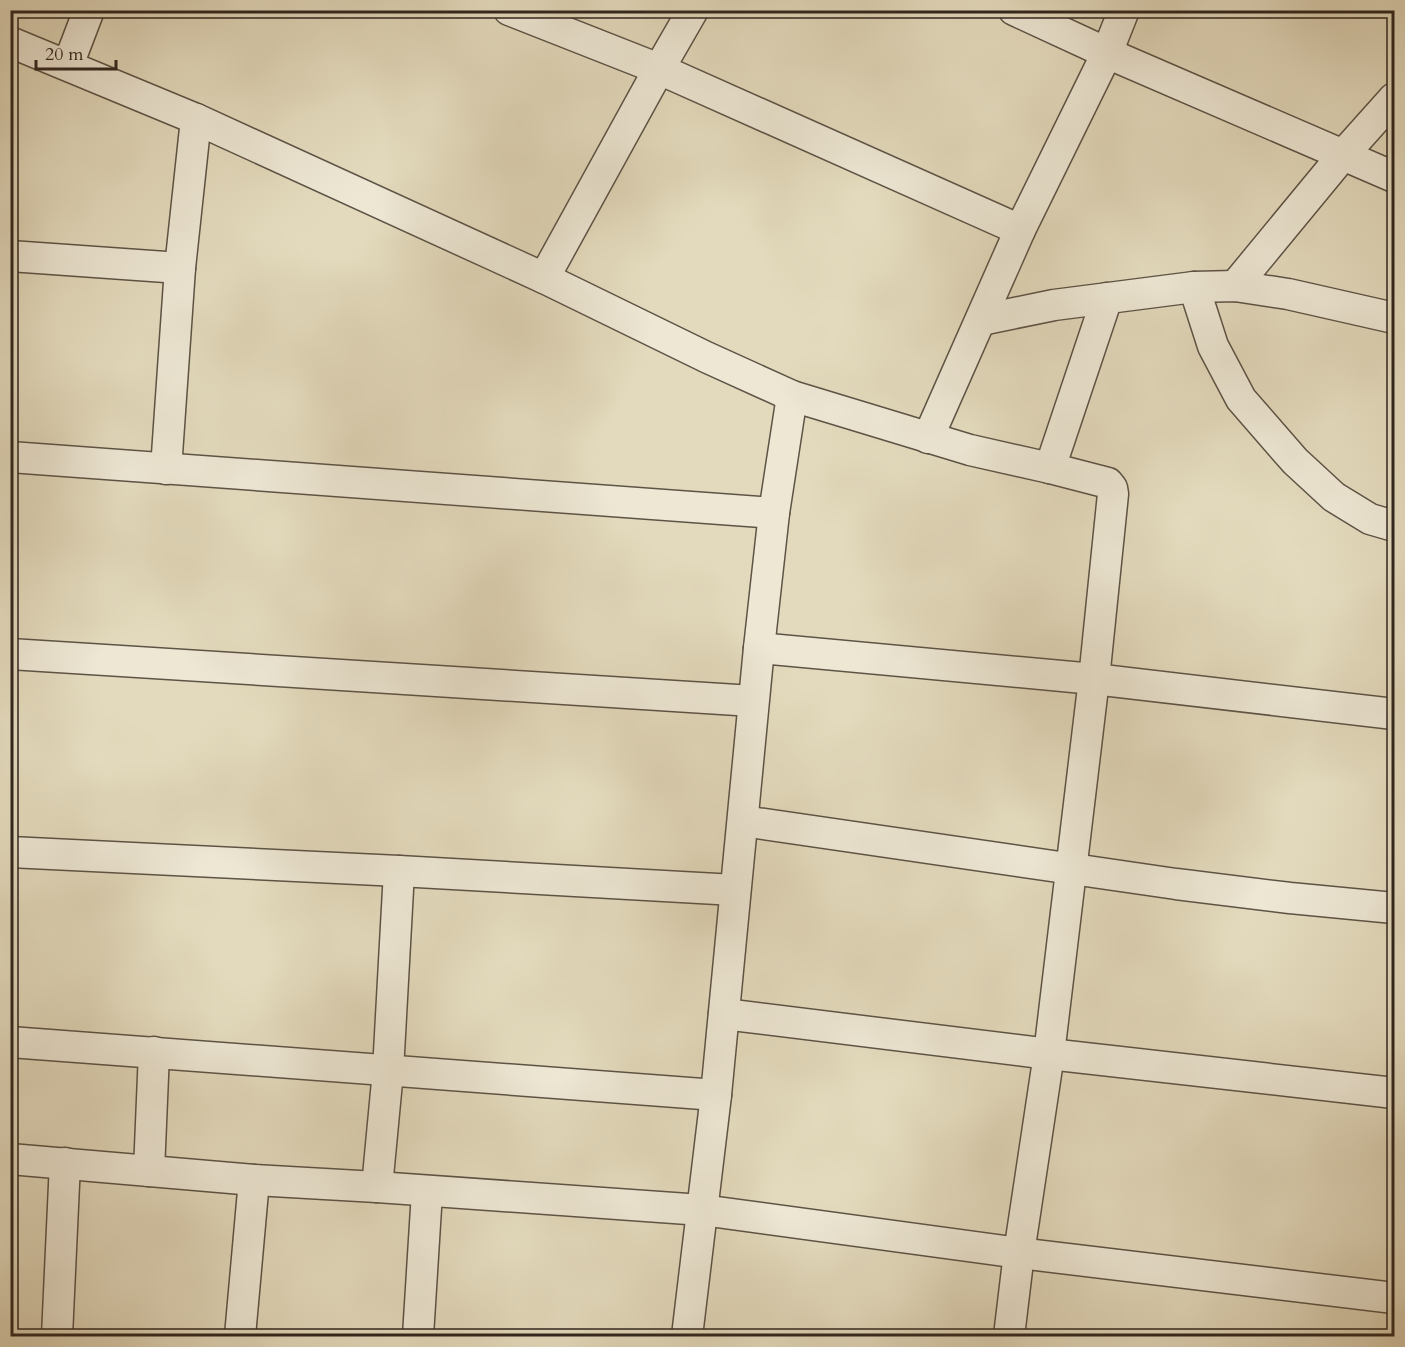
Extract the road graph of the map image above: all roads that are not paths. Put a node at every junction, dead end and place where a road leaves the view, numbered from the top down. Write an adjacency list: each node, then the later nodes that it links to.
1 (89, 10): 8 (street)
2 (509, 10): 9 (street)
3 (693, 10): 9 (street)
4 (1014, 10): 7 (street)
5 (1124, 10): 7 (street)
6 (10, 42): 8 (street)
7 (1107, 53): 12 (street); 14 (street)
8 (68, 65): 11 (street)
9 (659, 69): 14 (street); 17 (street)
10 (1395, 98): 12 (street)
11 (196, 119): 16 (street); 17 (street)
12 (1343, 155): 13 (street); 18 (street)
13 (1395, 177)
14 (1020, 230): 22 (street)
15 (10, 256): 16 (street)
16 (180, 268): 27 (street)
17 (544, 278): 23 (street)
18 (1235, 286): 19 (street); 21 (street)
19 (1194, 287): 20 (street); 29 (street)
20 (1107, 298): 22 (street); 26 (street)
21 (1395, 318)
22 (981, 320): 24 (street)
23 (792, 396): 24 (street); 28 (street)
24 (928, 438): 26 (street)
25 (10, 457): 27 (street)
26 (1050, 468): 32 (street)
27 (166, 469): 28 (street)
28 (774, 513): 30 (street)
29 (1395, 526)
30 (759, 648): 32 (street); 33 (street)
31 (10, 654): 33 (street)
32 (1094, 679): 34 (street); 37 (street)
33 (753, 701): 35 (street)
34 (1395, 714)
35 (743, 821): 37 (street); 39 (street)
36 (10, 852): 38 (street)
37 (1071, 869): 40 (street); 44 (street)
38 (399, 871): 39 (street); 45 (street)
39 (735, 890): 41 (street)
40 (1395, 908)
41 (724, 1014): 44 (street); 47 (street)
42 (10, 1042): 43 (street)
43 (154, 1052): 45 (street); 50 (street)
44 (1049, 1054): 46 (street); 55 (street)
45 (388, 1071): 47 (street); 52 (street)
46 (1395, 1093)
47 (716, 1095): 54 (street)
48 (10, 1159): 49 (street)
49 (65, 1163): 50 (street); 57 (street)
50 (149, 1171): 51 (street)
51 (254, 1180): 52 (street); 58 (street)
52 (377, 1187): 53 (street)
53 (427, 1192): 54 (street); 59 (street)
54 (702, 1210): 55 (street); 60 (street)
55 (1019, 1253): 56 (street); 61 (street)
56 (1395, 1298)
57 (57, 1336)
58 (240, 1336)
59 (418, 1336)
60 (687, 1336)
61 (1009, 1336)

